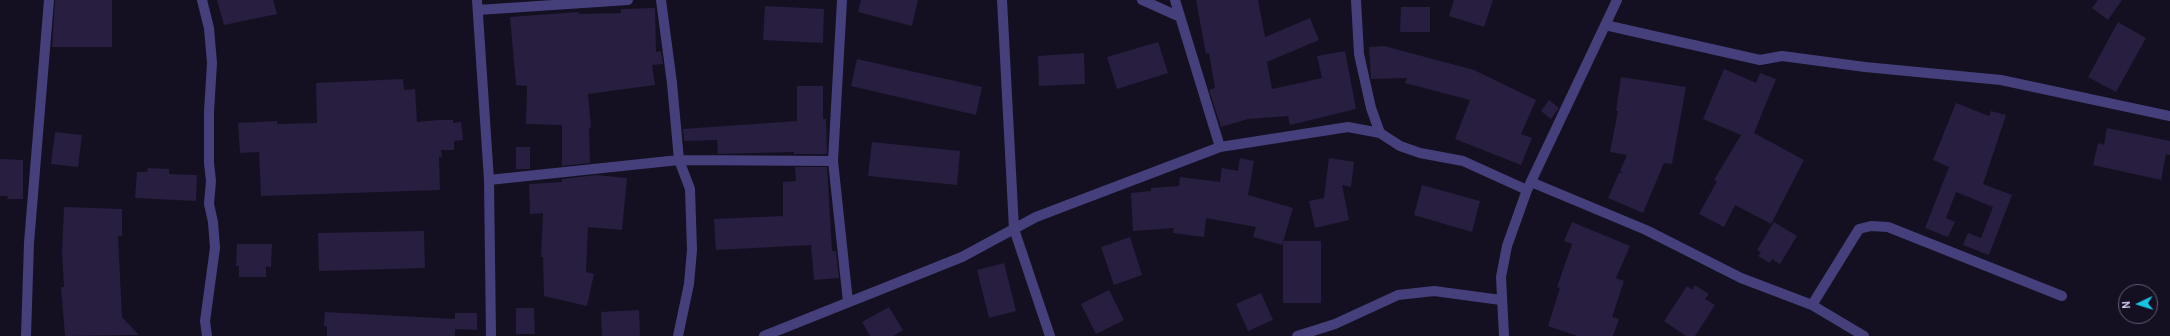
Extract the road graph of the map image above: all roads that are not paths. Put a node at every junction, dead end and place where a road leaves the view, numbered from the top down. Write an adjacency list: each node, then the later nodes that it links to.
1 (49, 0): 26 (street)
2 (202, 0): 27 (street)
3 (628, 0): 11 (street)
4 (661, 0): 17 (street)
5 (842, 0): 18 (street)
6 (1002, 0): 21 (street)
7 (1142, 0): 12 (street)
8 (1175, 0): 12 (street)
9 (1356, 0): 15 (street)
10 (1617, 0): 13 (street)
11 (477, 5): 19 (street)
12 (1180, 18): 16 (street)
13 (1605, 25): 14 (street); 20 (street)
14 (2170, 116)
15 (1380, 133): 16 (street); 20 (street)
16 (1220, 147): 21 (street)
17 (678, 160): 18 (street); 19 (street); 29 (street)
18 (833, 161): 24 (street)
19 (489, 180): 28 (street)
20 (1529, 186): 23 (street); 25 (street)
21 (1014, 229): 24 (street); 31 (street)
22 (2062, 296): 25 (street)
23 (1501, 300): 32 (street); 33 (street)
24 (848, 302): 30 (street)
25 (1812, 305): 34 (street)
26 (26, 336)
27 (207, 336)
28 (491, 336)
29 (678, 336)
30 (764, 336)
31 (1050, 336)
32 (1297, 336)
33 (1504, 336)
34 (1864, 336)

